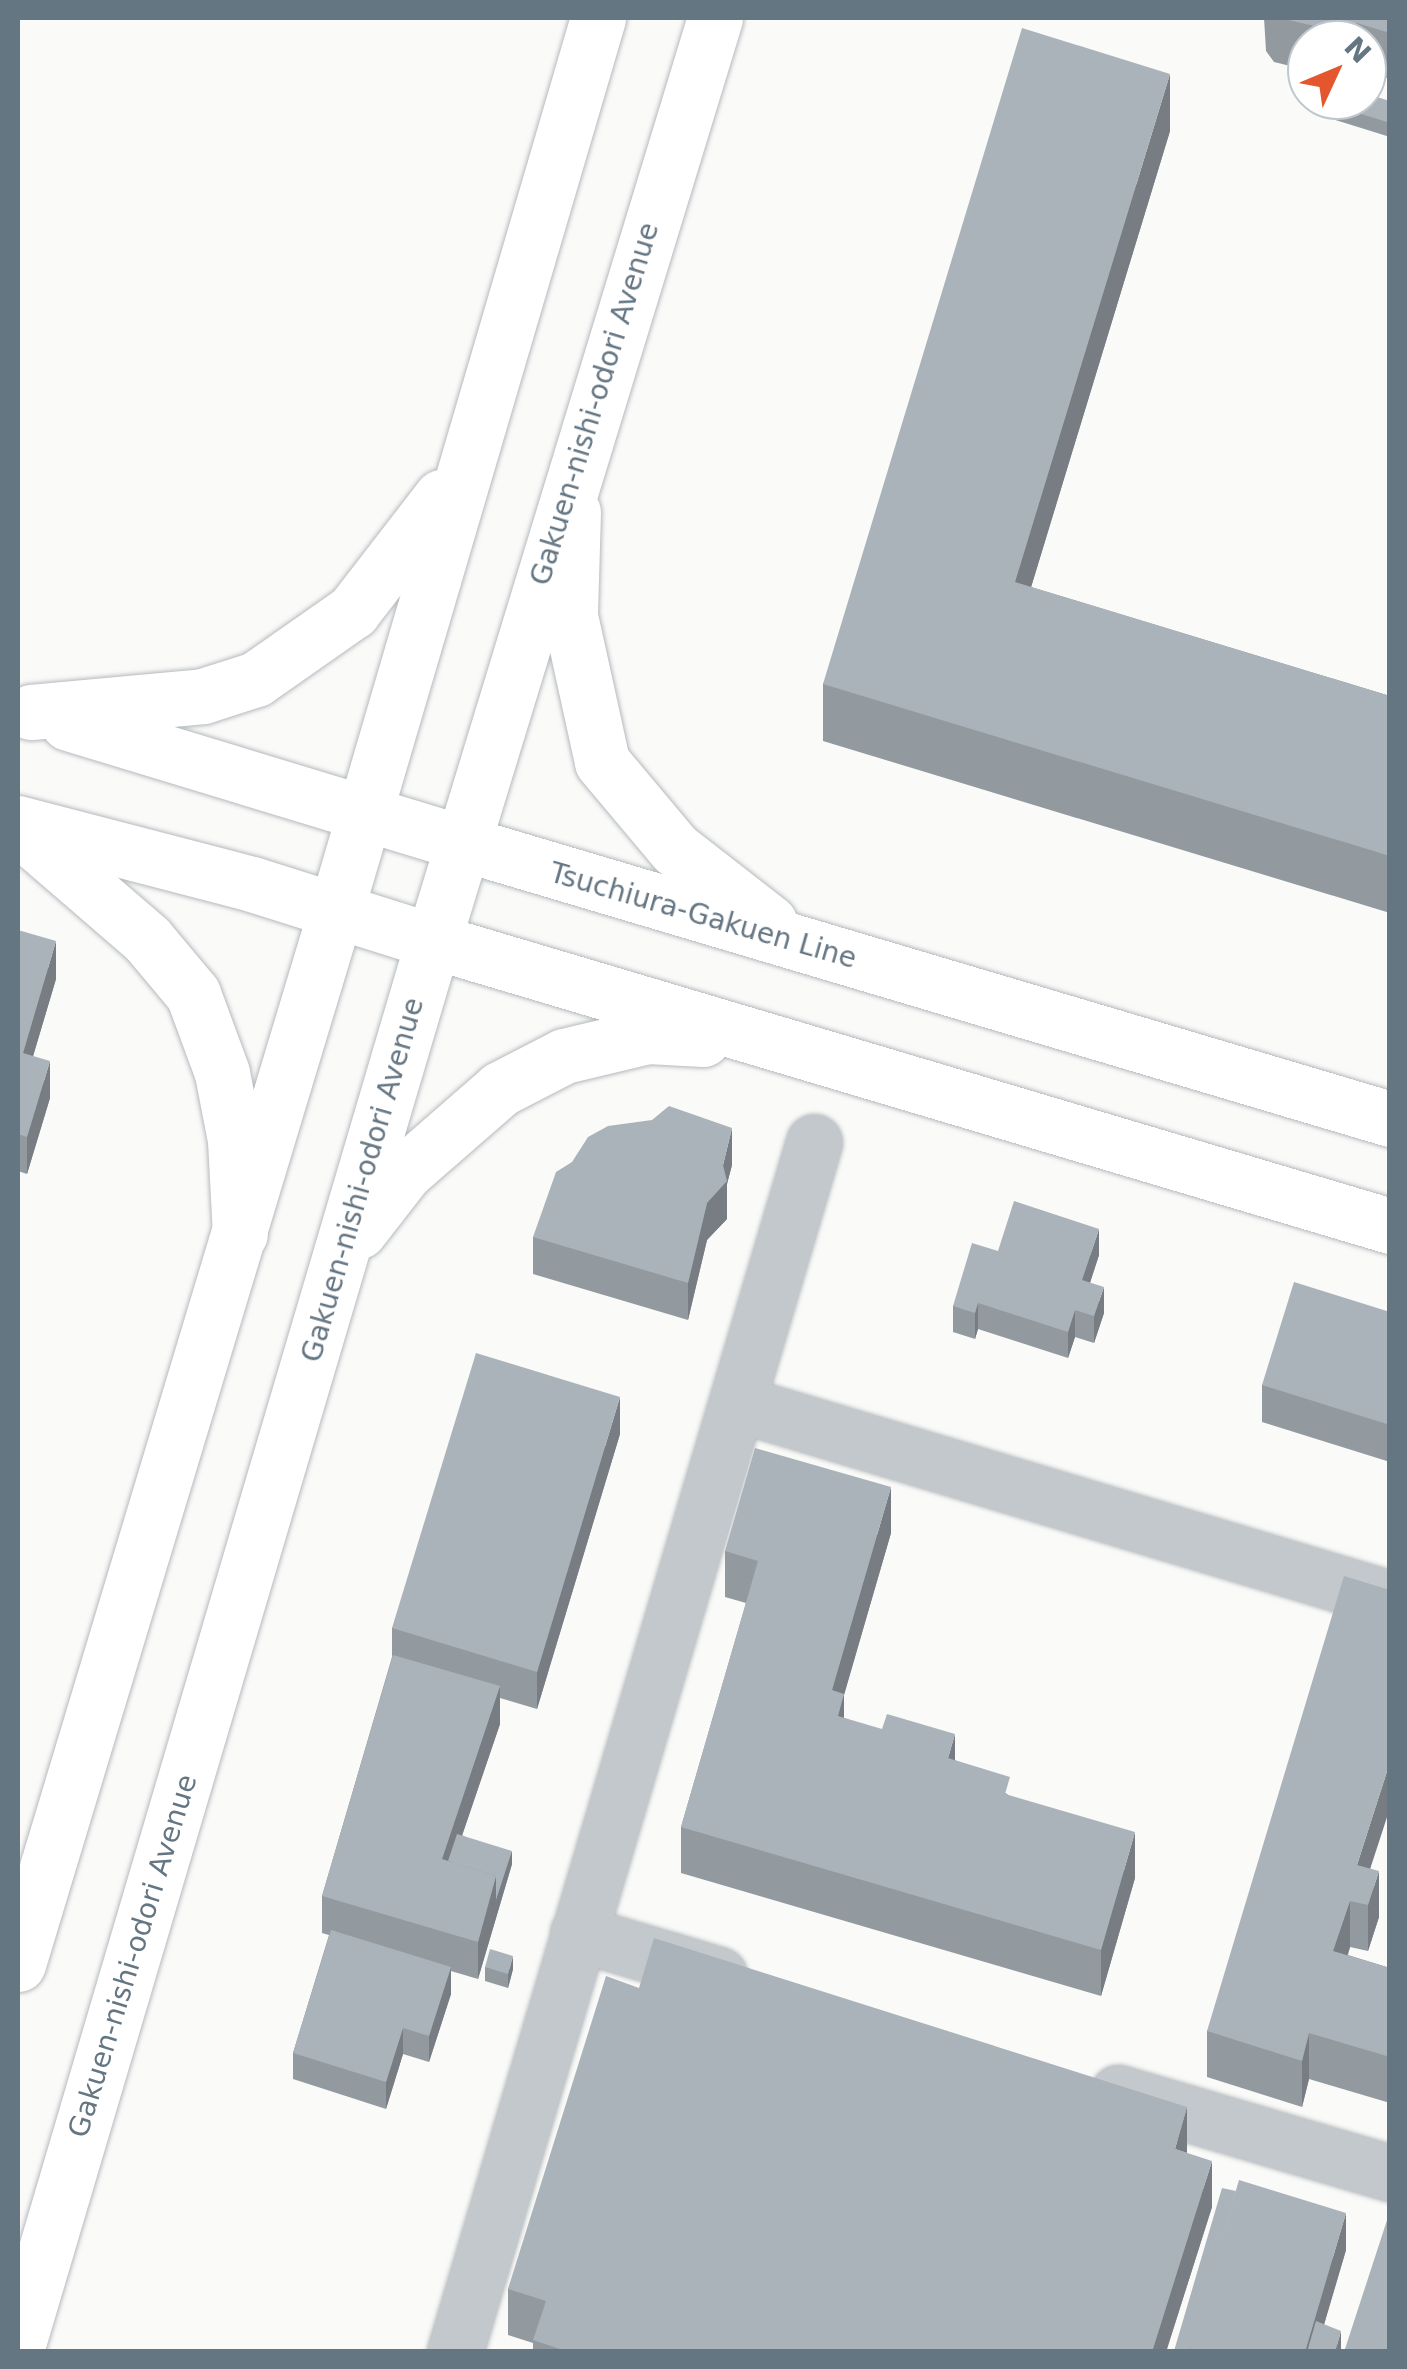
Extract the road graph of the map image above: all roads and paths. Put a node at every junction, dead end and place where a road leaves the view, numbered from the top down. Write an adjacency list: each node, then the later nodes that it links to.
1 (598, 18): 3 (main road)
2 (715, 18): 4 (main road, Gakuen-nishi-odori Avenue)
3 (477, 433): 5 (main road); 6 (main road)
4 (576, 464): 8 (main road, Gakuen-nishi-odori Avenue); 11 (main road)
5 (24, 710): 6 (main road, Tsuchiura-Gakuen Line)
6 (365, 812): 8 (main road, Tsuchiura-Gakuen Line); 9 (main road)
7 (18, 825): 9 (main road); 16 (main road)
8 (462, 843): 10 (main road, Gakuen-nishi-odori Avenue); 11 (main road, Tsuchiura-Gakuen Line)
9 (336, 910): 10 (main road); 16 (main road)
10 (432, 941): 12 (main road); 17 (main road, Gakuen-nishi-odori Avenue)
11 (802, 944): 13 (main road, Tsuchiura-Gakuen Line)
12 (772, 1042): 15 (main road); 17 (main road)
13 (1390, 1119)
14 (814, 1142): 18 (street)
15 (1390, 1226)
16 (240, 1234): 21 (main road)
17 (339, 1257): 25 (main road, Gakuen-nishi-odori Avenue)
18 (740, 1404): 19 (street); 20 (street)
19 (1390, 1598)
20 (578, 1933): 22 (street); 26 (street)
21 (18, 1964)
22 (769, 1990)
23 (1070, 2079): 24 (street)
24 (1390, 2173)
25 (18, 2344)
26 (456, 2352)

